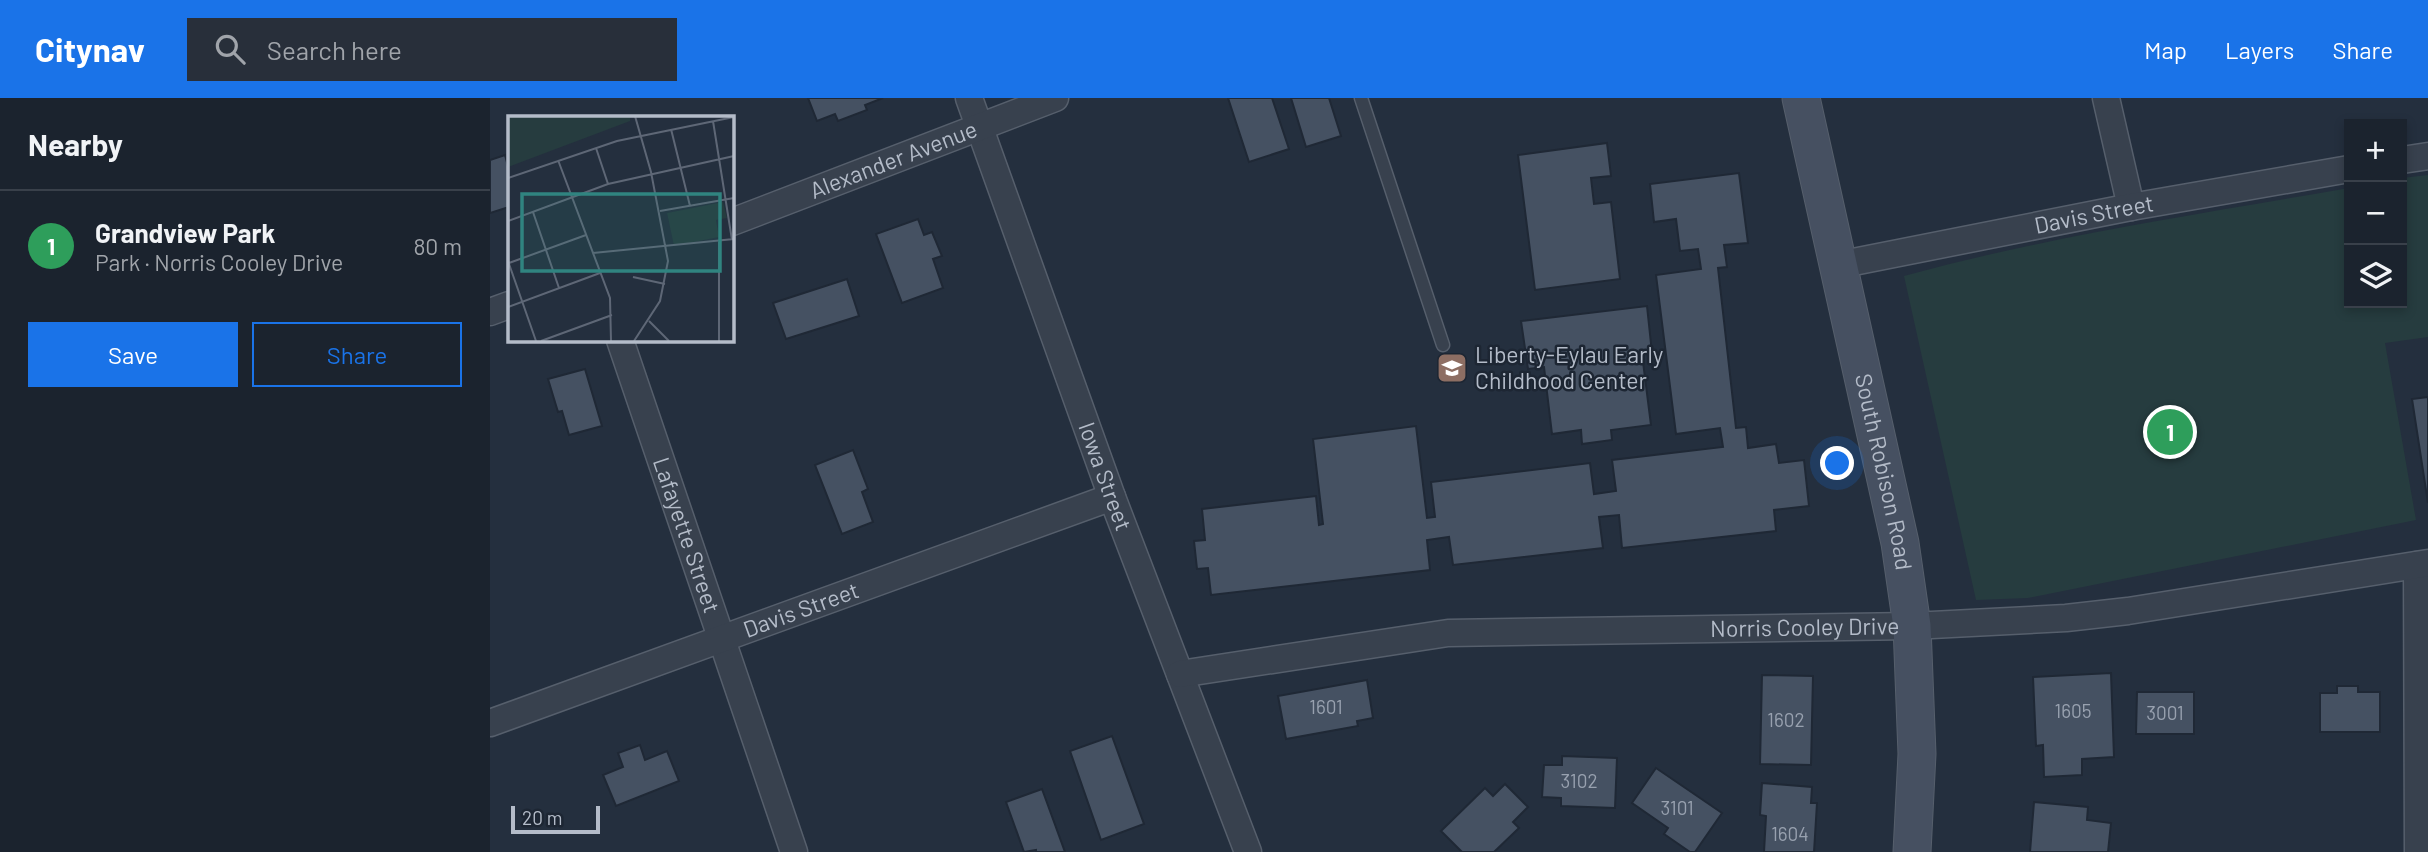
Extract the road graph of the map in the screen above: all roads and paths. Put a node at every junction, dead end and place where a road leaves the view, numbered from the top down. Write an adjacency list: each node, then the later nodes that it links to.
1 (969, 98): 6 (street, Iowa Street)
2 (1055, 98): 6 (street, Alexander Avenue)
3 (1361, 98): 16 (lane)
4 (1801, 98): 12 (main road, South Robison Road)
5 (2106, 98): 10 (street)
6 (979, 127): 11 (street, Alexander Avenue); 17 (street, Iowa Street)
7 (2428, 156): 8 (street)
8 (2407, 159)
9 (2344, 170): 10 (street, Davis Street)
10 (2131, 207): 12 (street, Davis Street)
11 (733, 222)
12 (1838, 265): 19 (main road, South Robison Road)
13 (508, 305): 14 (street)
14 (490, 312)
15 (620, 341): 20 (street, Lafayette Street)
16 (1443, 345)
17 (1112, 497): 20 (street, Davis Street); 21 (street, Iowa Street)
18 (2422, 564): 19 (street, Norris Cooley Drive); 26 (street)
19 (1912, 626): 21 (street, Norris Cooley Drive); 25 (main road, South Robison Road)
20 (722, 639): 22 (street, Davis Street); 23 (street, Lafayette Street)
21 (1180, 674): 24 (street, Iowa Street)
22 (490, 723)
23 (794, 852)
24 (1248, 852)
25 (1912, 852)
26 (2418, 852)

